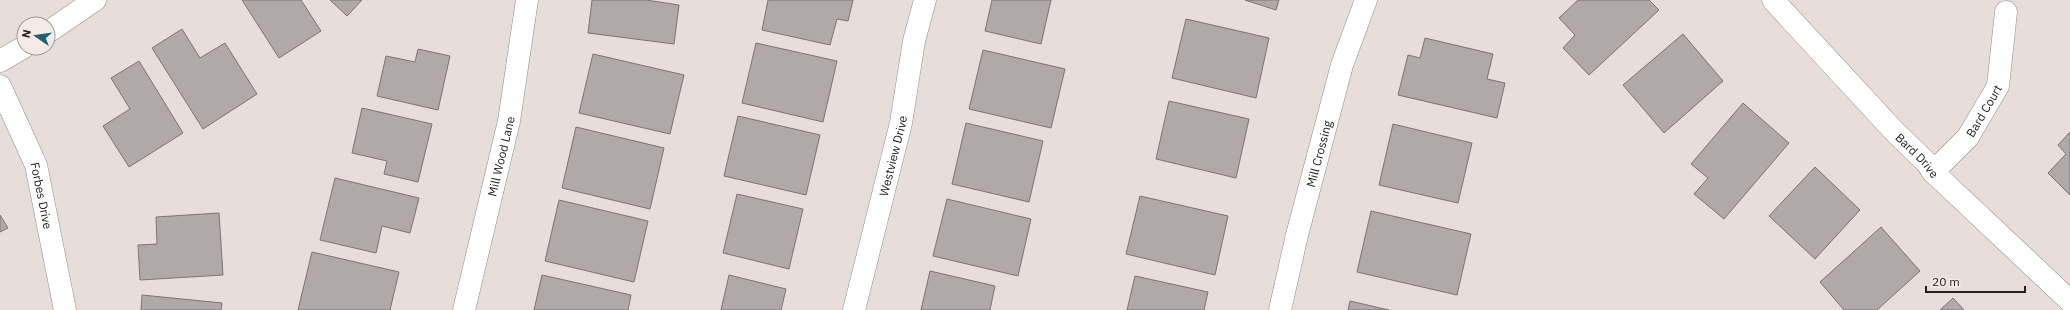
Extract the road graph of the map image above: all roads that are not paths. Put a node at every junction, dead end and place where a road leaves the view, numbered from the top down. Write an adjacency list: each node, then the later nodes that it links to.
1 (95, 0): 7 (street)
2 (528, 0): 14 (street, Mill Wood Lane)
3 (925, 0): 15 (street, Westview Drive)
4 (1366, 0): 16 (street, Mill Crossing)
5 (1773, 0): 11 (street, Bard Drive)
6 (2006, 12): 11 (street, Bard Court)
7 (56, 27)
8 (16, 52): 9 (street)
9 (0, 61)
10 (0, 86): 13 (street, Forbes Drive)
11 (1933, 172): 12 (street, Bard Drive)
12 (2070, 301)
13 (65, 310)
14 (464, 310)
15 (854, 310)
16 (1280, 310)

